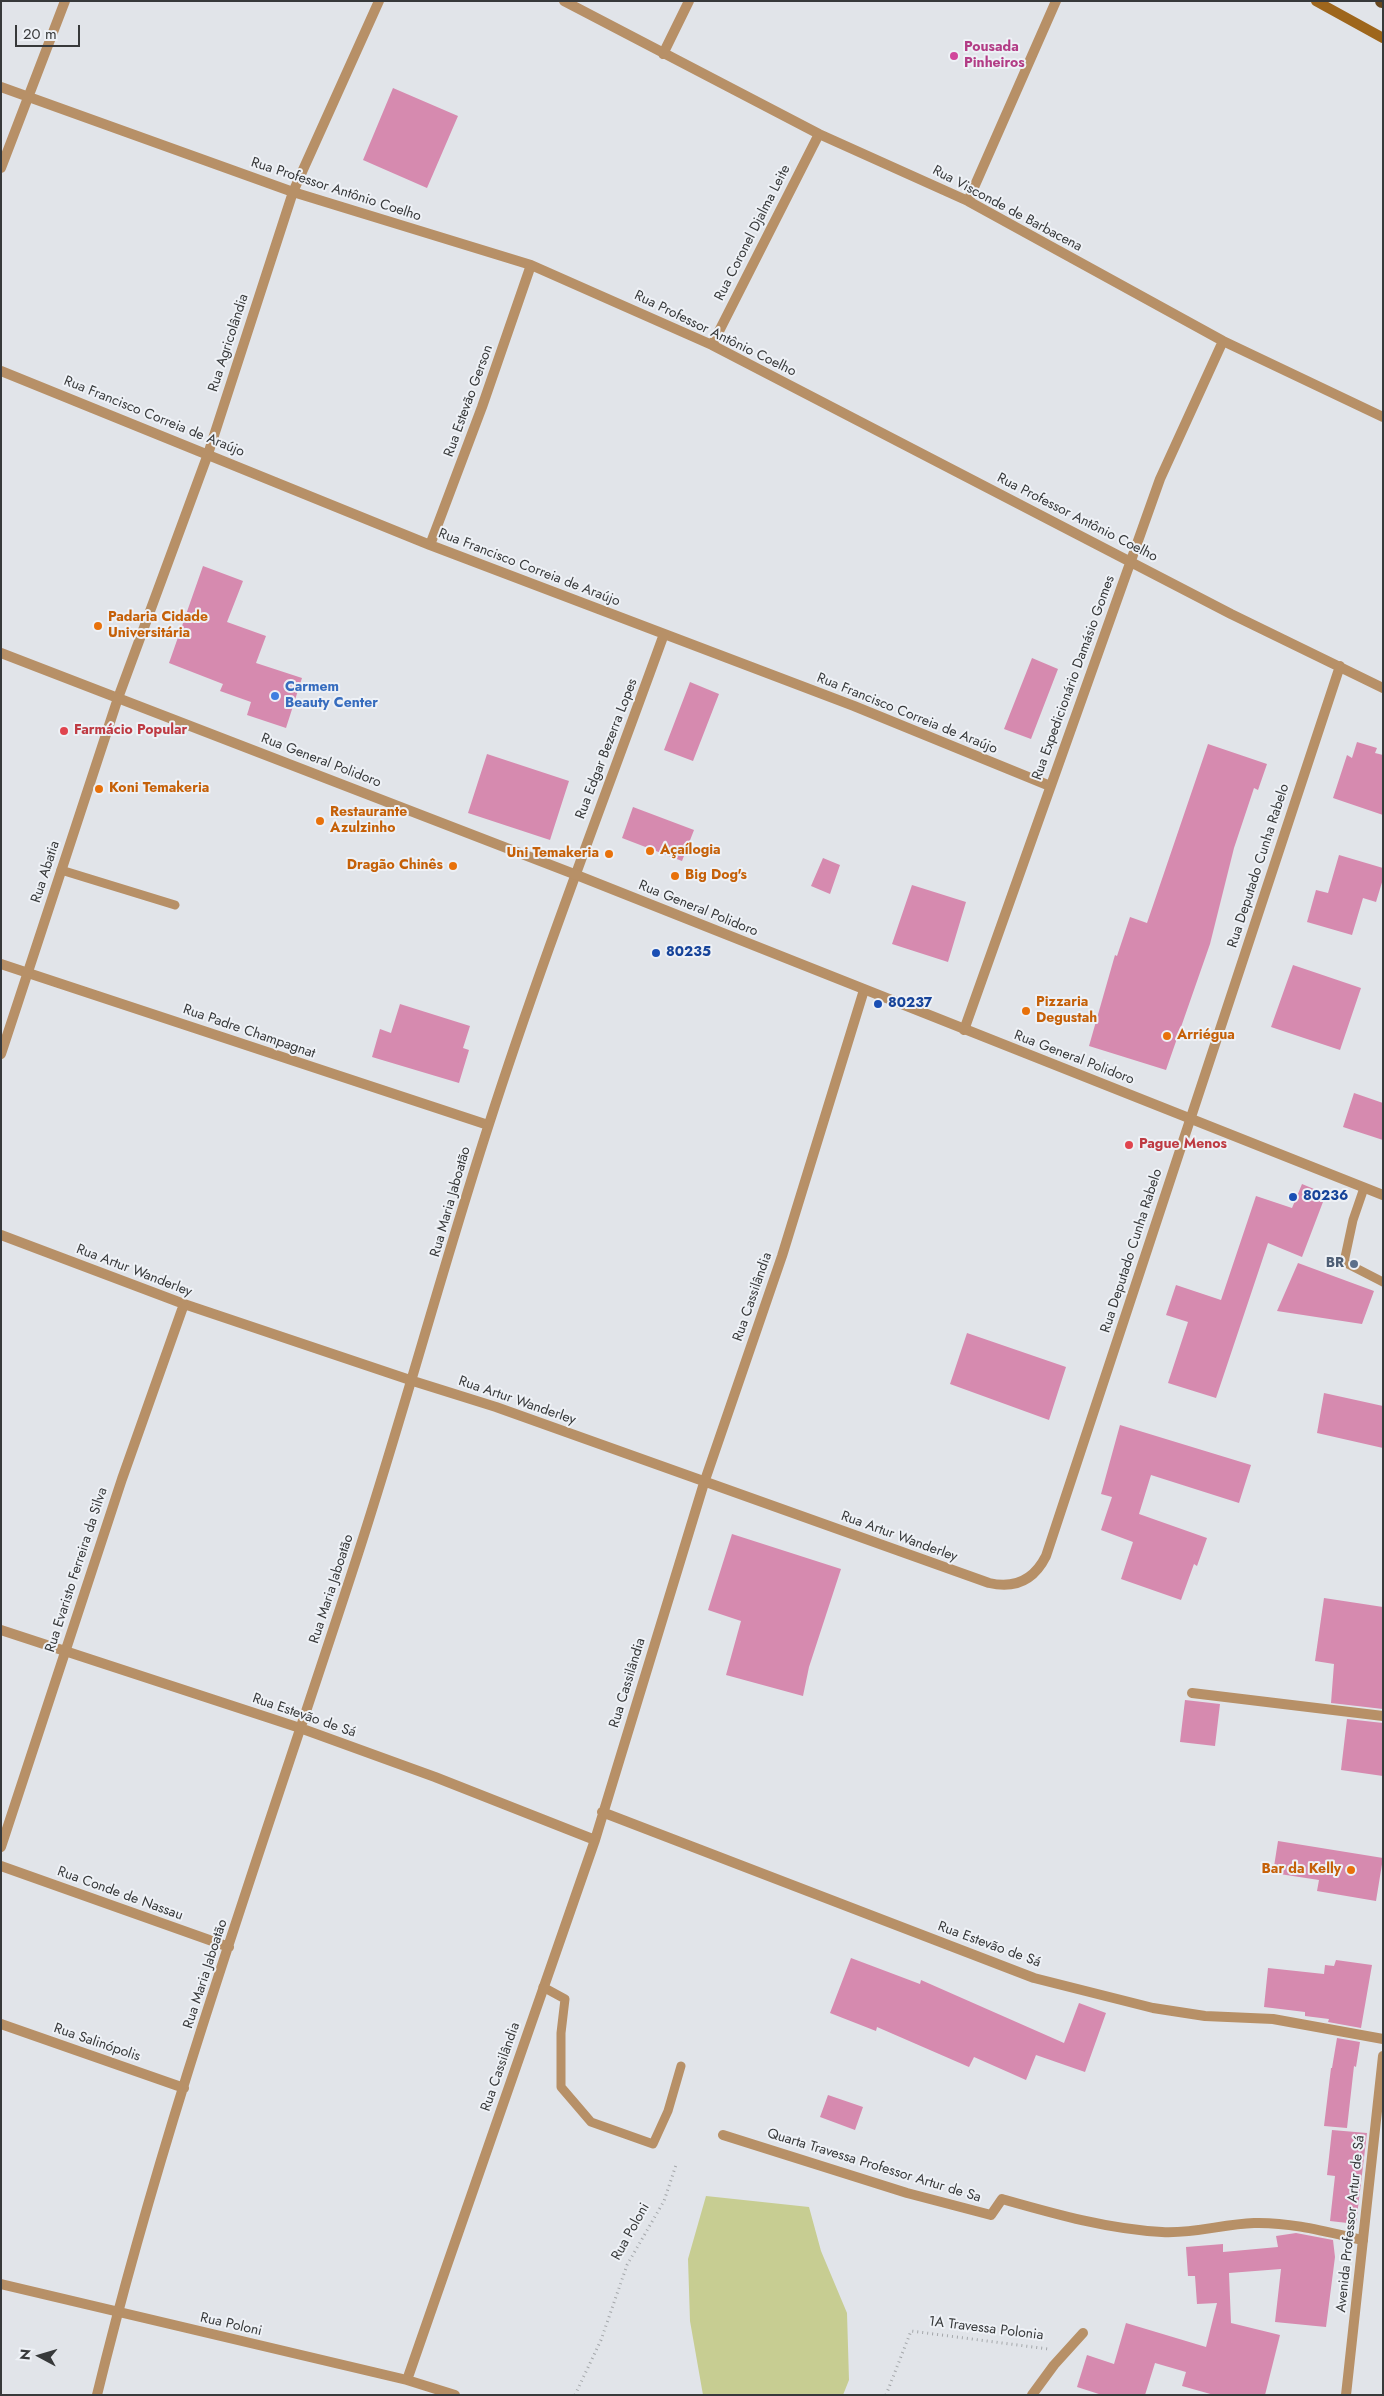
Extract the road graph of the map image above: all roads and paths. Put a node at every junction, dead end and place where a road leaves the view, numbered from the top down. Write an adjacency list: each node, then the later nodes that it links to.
1 (65, 1): 10 (street)
2 (379, 1): 13 (street, Rua Agricolândia)
3 (564, 1): 8 (street, Rua Visconde de Barbacena)
4 (689, 1): 8 (street)
5 (1056, 1): 14 (street)
6 (1316, 1): 7 (main road)
7 (1383, 38)
8 (663, 54): 11 (street, Rua Visconde de Barbacena)
9 (1, 87): 10 (street, Rua Professor Antônio Coelho)
10 (28, 96): 12 (street); 13 (street, Rua Professor Antônio Coelho)
11 (820, 134): 14 (street, Rua Visconde de Barbacena); 17 (street, Rua Coronel Djalma Leite)
12 (1, 168)
13 (293, 192): 15 (street, Rua Professor Antônio Coelho); 20 (street, Rua Agricolândia)
14 (968, 201): 16 (street, Rua Visconde de Barbacena)
15 (532, 265): 17 (street, Rua Professor Antônio Coelho); 21 (street, Rua Estevão Gerson)
16 (1223, 341): 19 (street, Rua Visconde de Barbacena); 22 (street, Rua Expedicionário Damásio Gomes)
17 (712, 345): 22 (street, Rua Professor Antônio Coelho)
18 (1, 371): 20 (street, Rua Francisco Correia de Araújo)
19 (1383, 418)
20 (208, 454): 21 (street, Rua Francisco Correia de Araújo); 27 (street, Rua Agricolândia)
21 (430, 545): 23 (street, Rua Francisco Correia de Araújo)
22 (1131, 562): 25 (street, Rua Professor Antônio Coelho); 28 (street, Rua Expedicionário Damásio Gomes)
23 (664, 634): 28 (street, Rua Francisco Correia de Araújo); 30 (street, Rua Edgar Bezerra Lopes)
24 (1, 653): 27 (street, Rua General Polidoro)
25 (1340, 666): 26 (street, Rua Professor Antônio Coelho); 37 (street, Rua Deputado Cunha Rabelo)
26 (1383, 688)
27 (118, 698): 29 (street, Rua Abatia); 30 (street, Rua General Polidoro)
28 (1050, 786): 35 (street, Rua Expedicionário Damásio Gomes)
29 (61, 870): 31 (lane); 33 (street, Rua Abatia)
30 (574, 874): 34 (street, Rua General Polidoro); 38 (street, Rua Maria Jaboatão)
31 (174, 906)
32 (1, 964): 33 (street, Rua Padre Champagnat)
33 (28, 973): 36 (street, Rua Abatia); 38 (street, Rua Padre Champagnat)
34 (864, 990): 35 (street, Rua General Polidoro); 45 (street, Rua Cassilândia)
35 (964, 1030): 37 (street, Rua General Polidoro)
36 (1, 1054)
37 (1190, 1118): 39 (street, Rua General Polidoro); 46 (street, Rua Deputado Cunha Rabelo)
38 (488, 1125): 44 (street, Rua Maria Jaboatão)
39 (1364, 1188): 40 (street, Rua General Polidoro); 42 (lane)
40 (1383, 1196)
41 (1, 1235): 43 (street, Rua Artur Wanderley)
42 (1383, 1282)
43 (184, 1304): 44 (street, Rua Artur Wanderley); 48 (street, Rua Evaristo Ferreira da Silva)
44 (413, 1381): 45 (street, Rua Artur Wanderley); 51 (street, Rua Maria Jaboatão)
45 (704, 1483): 46 (street, Rua Artur Wanderley); 52 (street, Rua Cassilândia)
46 (1024, 1581)
47 (1, 1630): 48 (street, Rua Estevão de Sá)
48 (64, 1651): 51 (street, Rua Estevão de Sá); 54 (street, Rua Evaristo Ferreira da Silva)
49 (1192, 1693): 50 (street)
50 (1383, 1716)
51 (300, 1728): 53 (street, Rua Estevão de Sá); 56 (street, Rua Maria Jaboatão)
52 (602, 1812): 53 (street, Rua Cassilândia); 59 (street, Rua Estevão de Sá)
53 (595, 1840): 57 (street, Rua Cassilândia)
54 (1, 1847)
55 (1, 1866): 56 (street, Rua Conde de Nassau)
56 (229, 1947): 62 (street, Rua Maria Jaboatão)
57 (543, 1987): 61 (lane); 71 (street, Rua Cassilândia)
58 (1, 2024): 62 (street, Rua Salinópolis)
59 (1383, 2040)
60 (1383, 2056): 63 (street, Avenida Professor Artur de Sá)
61 (681, 2066)
62 (184, 2088): 68 (street, Rua Maria Jaboatão)
63 (1380, 2106): 66 (street, Avenida Professor Artur de Sá)
64 (723, 2135): 66 (street, Quarta Travessa Professor Artur de Sa)
65 (676, 2165): 74 (path, Rua Poloni)
66 (1363, 2240): 77 (street, Avenida Professor Artur de Sá)
67 (1, 2284): 68 (street, Rua Poloni)
68 (117, 2312): 71 (street, Rua Poloni); 72 (street, Rua Maria Jaboatão)
69 (1083, 2333): 70 (street)
70 (1066, 2351): 75 (path, 1A Travessa Polonia); 76 (street)
71 (407, 2380): 73 (street, Rua Poloni)
72 (97, 2395)
73 (455, 2395)
74 (575, 2395)
75 (886, 2395)
76 (1032, 2395)
77 (1346, 2395)

